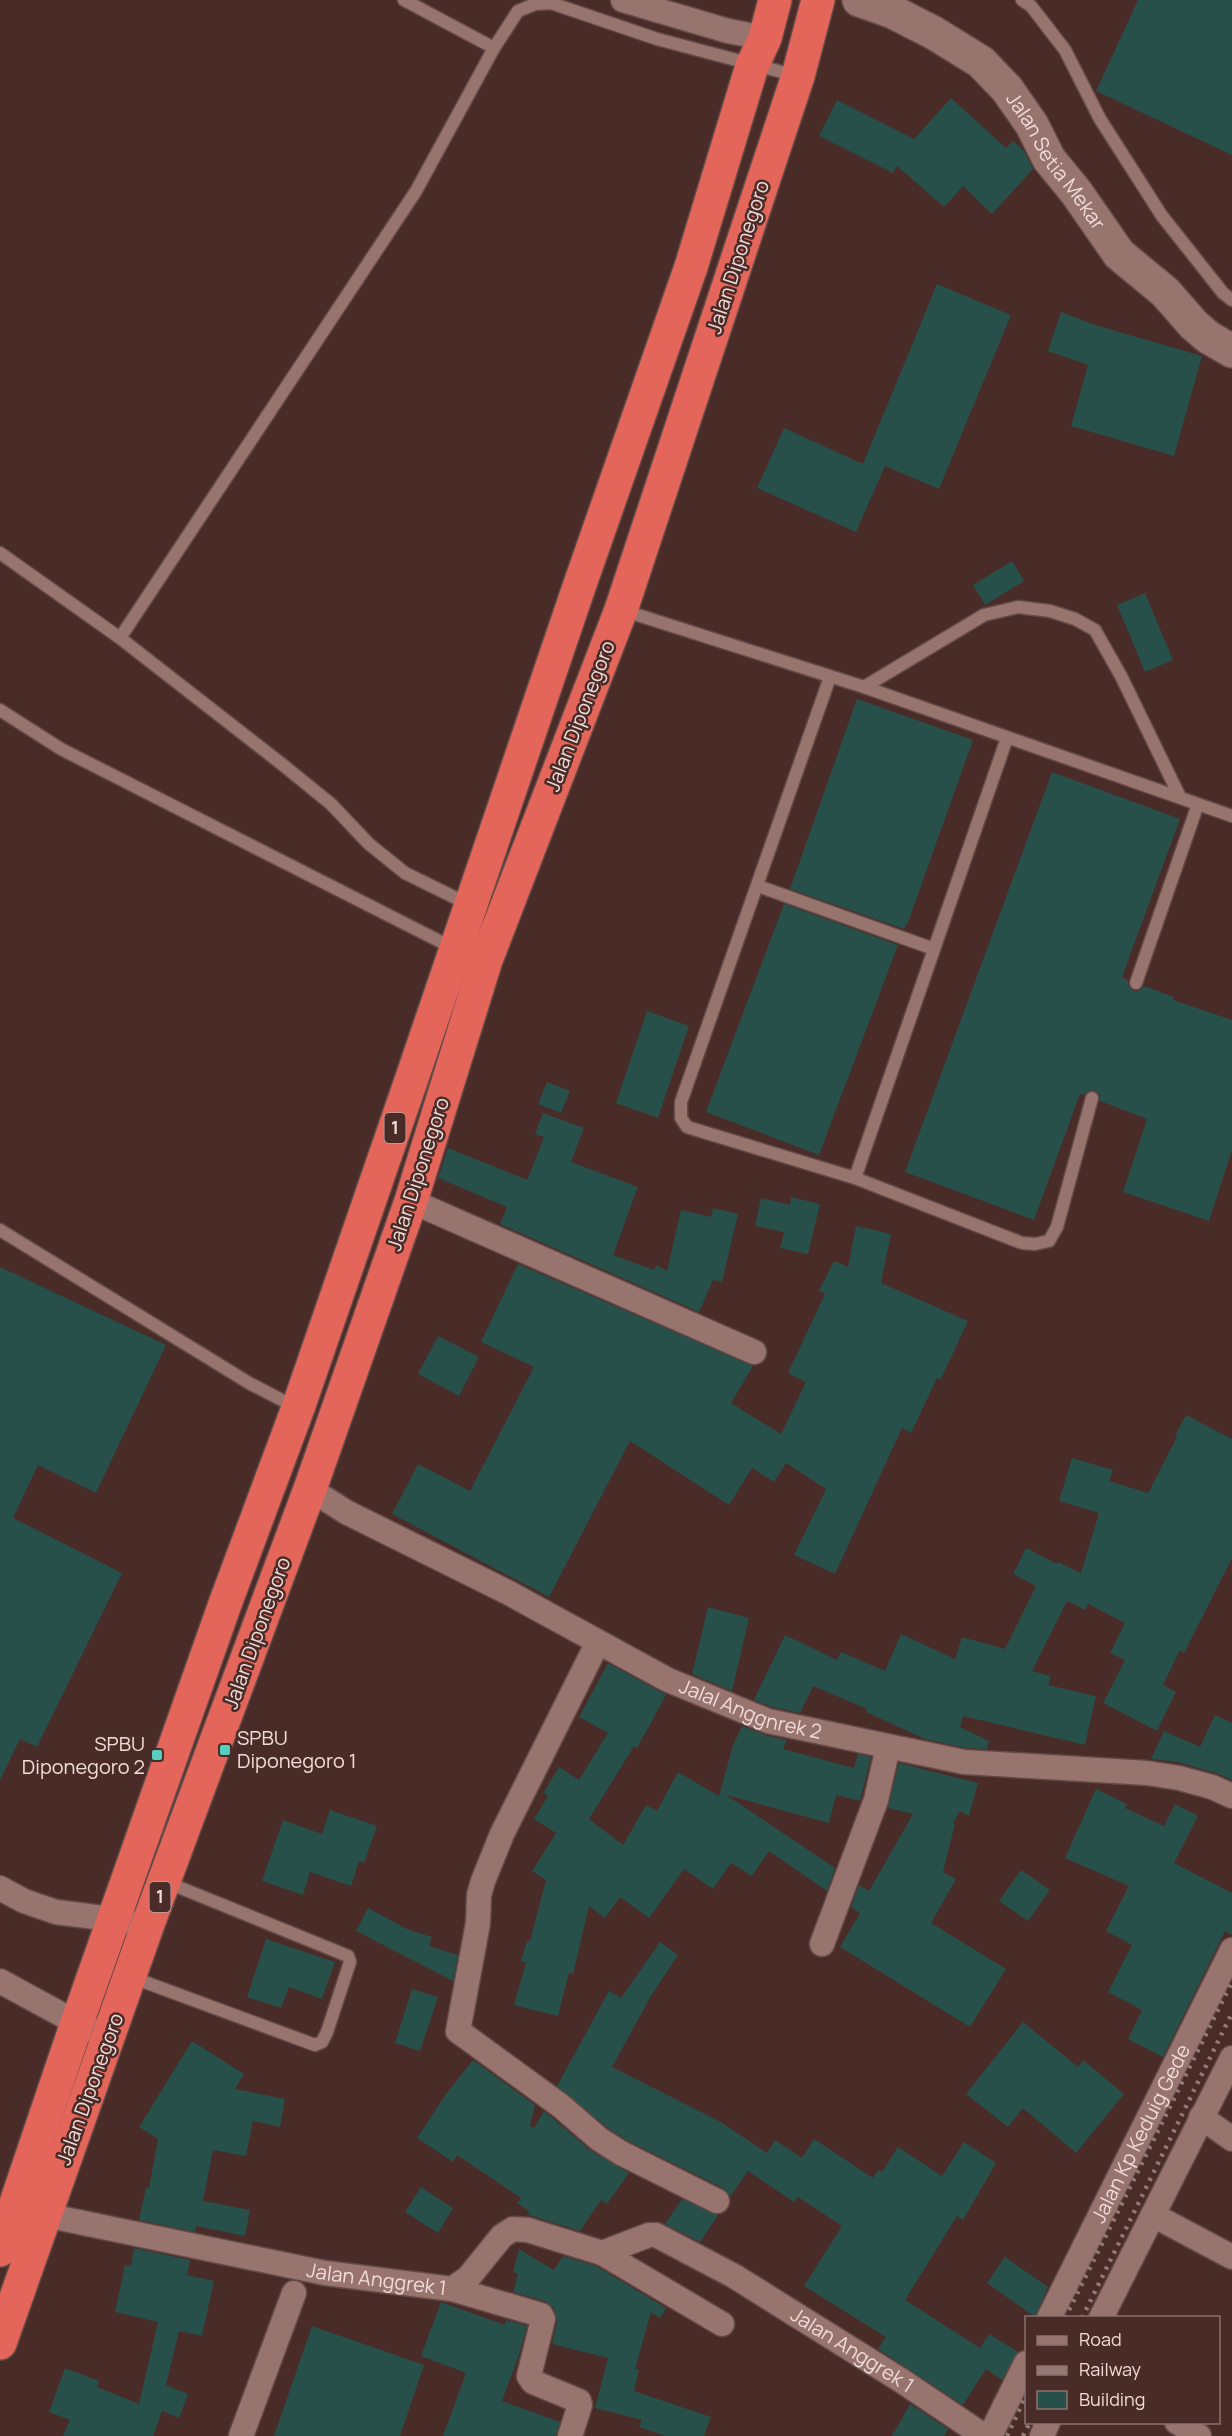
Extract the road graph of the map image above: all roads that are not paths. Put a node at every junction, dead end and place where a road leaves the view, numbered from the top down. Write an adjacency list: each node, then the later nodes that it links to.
1 (404, 0): 7 (lane)
2 (623, 0): 8 (street)
3 (775, 0): 8 (highway, Jalan Diponegoro / 1)
4 (818, 0): 9 (highway, Jalan Diponegoro / 1)
5 (859, 0): 11 (street, Jalan Setia Mekar)
6 (1022, 0): 10 (lane)
7 (494, 48): 8 (lane); 14 (lane)
8 (759, 52): 9 (lane); 23 (highway, Jalan Diponegoro / 1)
9 (798, 76): 13 (highway, Jalan Diponegoro / 1)
10 (1232, 300)
11 (1232, 351)
12 (0, 553): 14 (lane)
13 (621, 610): 15 (lane); 25 (highway, Jalan Diponegoro / 1)
14 (120, 638): 23 (lane)
15 (830, 677): 16 (lane); 22 (lane)
16 (864, 687): 18 (lane); 19 (lane)
17 (0, 710): 25 (lane)
18 (1007, 738): 19 (lane); 24 (lane)
19 (1180, 797): 20 (lane)
20 (1198, 804): 21 (lane); 26 (lane)
21 (1232, 816)
22 (758, 886): 24 (lane); 28 (lane)
23 (470, 906): 25 (highway, Jalan Diponegoro / 1)
24 (934, 949): 28 (lane)
25 (470, 954): 29 (highway, Jalan Diponegoro / 1); 32 (highway, Jalan Diponegoro / 1)
26 (1136, 983)
27 (1092, 1098): 28 (lane)
28 (855, 1178)
29 (411, 1202): 31 (street); 33 (highway, Jalan Diponegoro / 1)
30 (0, 1230): 32 (lane)
31 (754, 1352)
32 (298, 1408): 39 (highway, Jalan Diponegoro / 1)
33 (310, 1489): 34 (street, Jalal Anggnrek 2); 37 (highway, Jalan Diponegoro / 1)
34 (598, 1642): 35 (street, Jalal Anggnrek 2); 50 (street)
35 (888, 1746): 36 (street, Jalal Anggnrek 2); 41 (street)
36 (1232, 1796)
37 (166, 1881): 40 (highway, Jalan Diponegoro / 1); 43 (lane)
38 (0, 1888): 39 (street)
39 (115, 1919): 40 (street); 45 (highway, Jalan Diponegoro / 1)
40 (148, 1924): 43 (highway, Jalan Diponegoro / 1)
41 (822, 1944)
42 (1232, 1950): 58 (street, Jalan Kp Keduig Gede)
43 (131, 1977): 46 (highway, Jalan Diponegoro / 1)
44 (0, 1981): 45 (street)
45 (77, 2024): 46 (street); 53 (highway, Jalan Diponegoro / 1)
46 (109, 2038): 51 (highway, Jalan Diponegoro / 1)
47 (1232, 2058): 48 (street)
48 (1201, 2117): 49 (street); 52 (street)
49 (1232, 2139)
50 (717, 2201)
51 (45, 2215): 56 (street, Jalan Anggrek 1); 61 (highway, Jalan Diponegoro / 1)
52 (1153, 2215): 55 (street); 59 (street)
53 (0, 2250)
54 (602, 2253): 56 (street, Jalan Anggrek 1); 60 (street); 66 (street, Jalan Anggrek 1)
55 (1232, 2257)
56 (452, 2289): 65 (street)
57 (294, 2293): 64 (street)
58 (1050, 2316)
59 (1102, 2316)
60 (722, 2324)
61 (0, 2343)
62 (1025, 2366): 67 (street)
63 (1180, 2424): 68 (street)
64 (241, 2436)
65 (570, 2436)
66 (984, 2436)
67 (990, 2436)
68 (1199, 2436)

